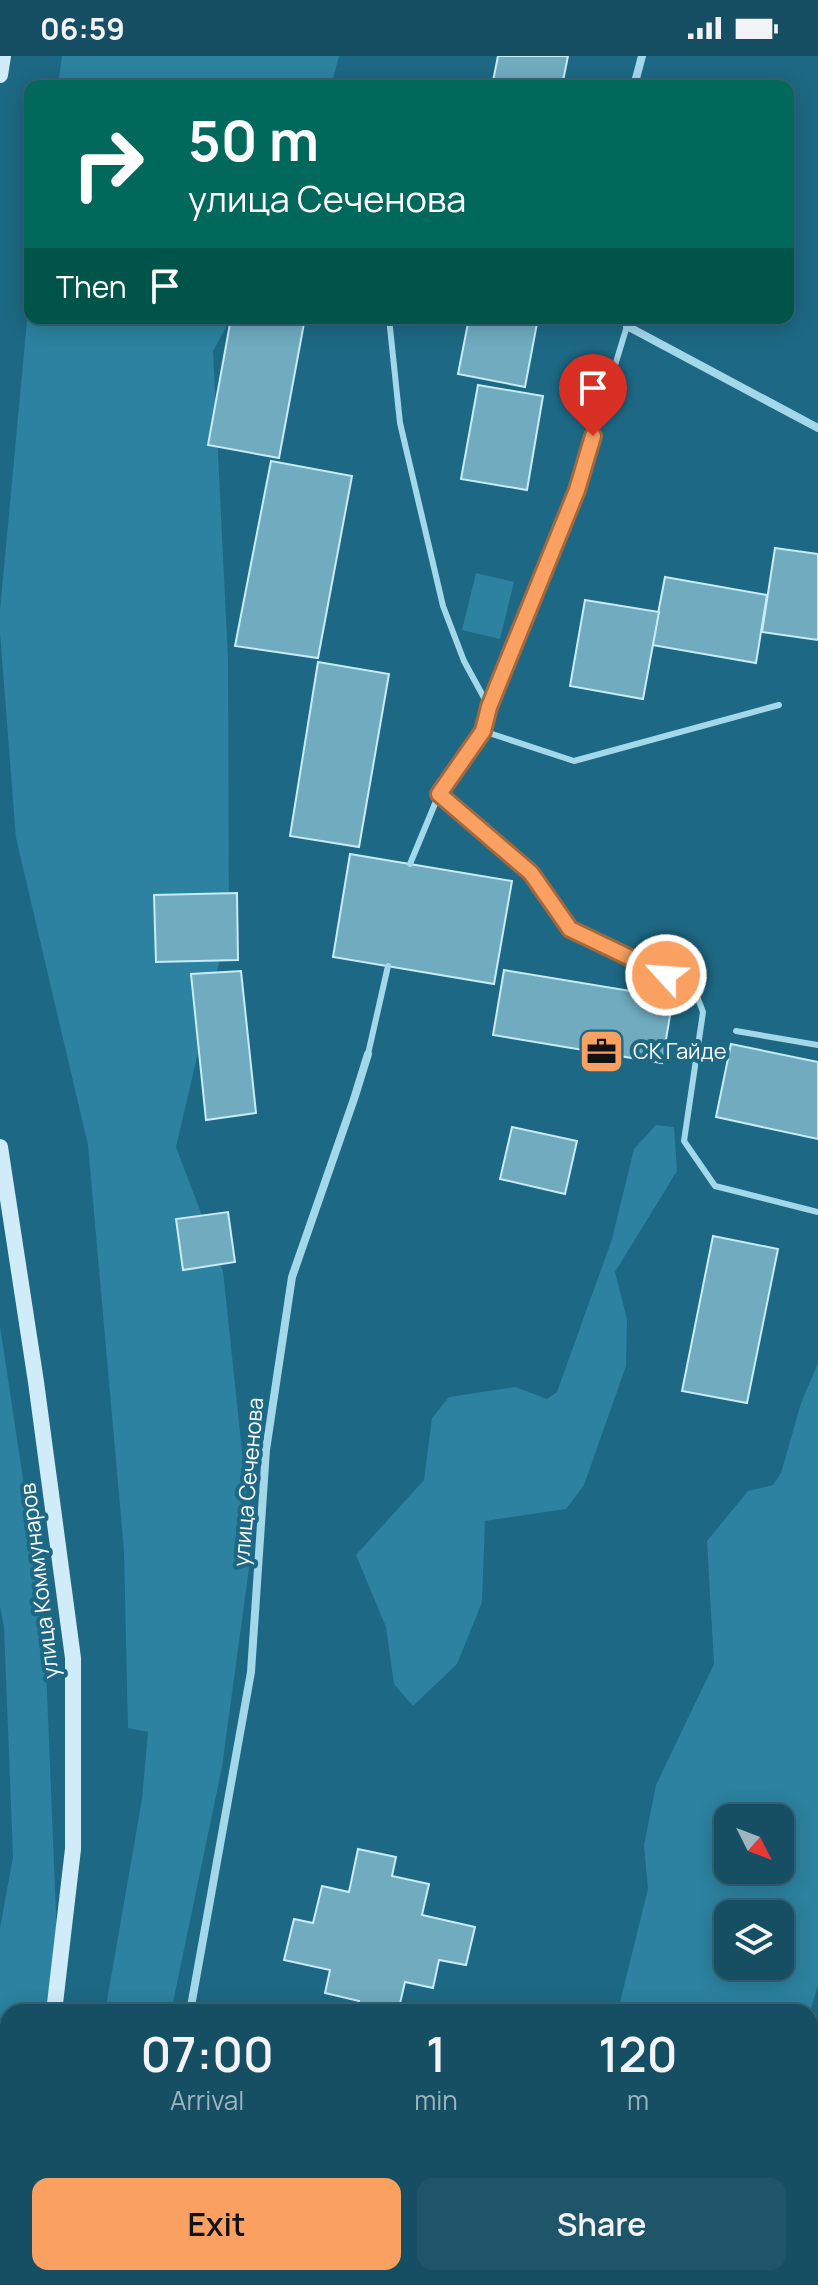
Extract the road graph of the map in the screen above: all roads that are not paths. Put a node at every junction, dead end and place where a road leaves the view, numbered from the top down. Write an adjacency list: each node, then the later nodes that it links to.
1 (3, 56): 3 (main road)
2 (642, 56): 4 (street)
3 (0, 75)
4 (636, 80)
5 (390, 324): 10 (lane)
6 (625, 324): 10 (lane)
7 (630, 324): 8 (street)
8 (818, 428)
9 (779, 705): 11 (lane)
10 (489, 707): 11 (lane)
11 (483, 731): 12 (lane)
12 (439, 794): 13 (lane); 15 (lane)
13 (410, 864)
14 (388, 966): 19 (lane, улица Сеченова)
15 (666, 975)
16 (690, 978): 21 (lane)
17 (736, 1031): 18 (lane)
18 (818, 1045)
19 (368, 1054): 23 (street, улица Сеченова)
20 (0, 1147): 22 (main road, улица Коммунаров)
21 (818, 1212)
22 (55, 2004)
23 (191, 2004)

